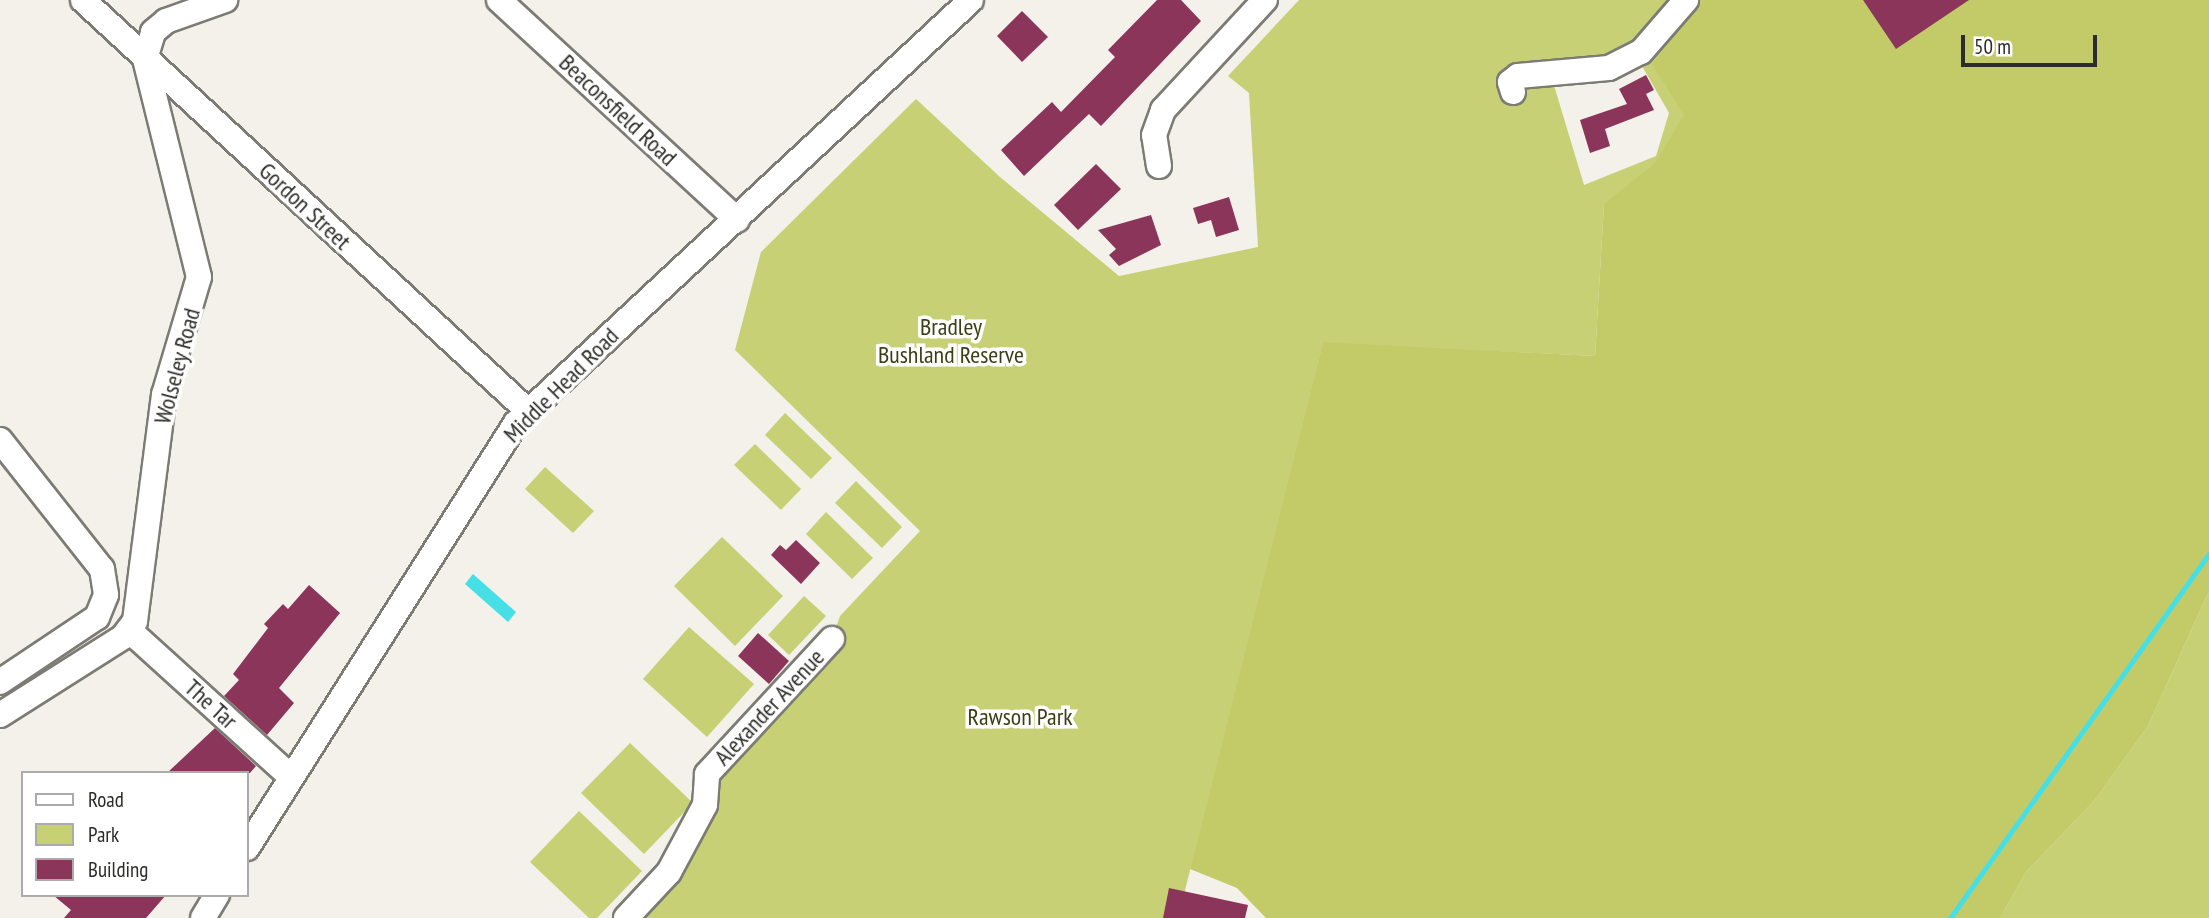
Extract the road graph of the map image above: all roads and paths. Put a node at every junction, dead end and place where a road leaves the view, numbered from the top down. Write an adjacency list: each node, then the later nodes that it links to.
1 (83, 0): 7 (street, Gordon Street)
2 (225, 0): 7 (street)
3 (499, 0): 10 (street, Beaconsfield Road)
4 (971, 0): 10 (street, Middle Head Road)
5 (1265, 0): 9 (street)
6 (1686, 0): 8 (street)
7 (145, 59): 11 (street, Gordon Street); 13 (street, Wolseley Road)
8 (1513, 92)
9 (1158, 166)
10 (737, 220): 11 (street, Middle Head Road)
11 (528, 411): 17 (street, Middle Head Road)
12 (0, 440): 15 (street)
13 (130, 631): 16 (street); 17 (street, The Tar)
14 (832, 639): 21 (street, Alexander Avenue)
15 (0, 682)
16 (0, 715)
17 (291, 777): 18 (street, Middle Head Road)
18 (248, 846)
19 (216, 897): 20 (street)
20 (203, 918)
21 (626, 918)

